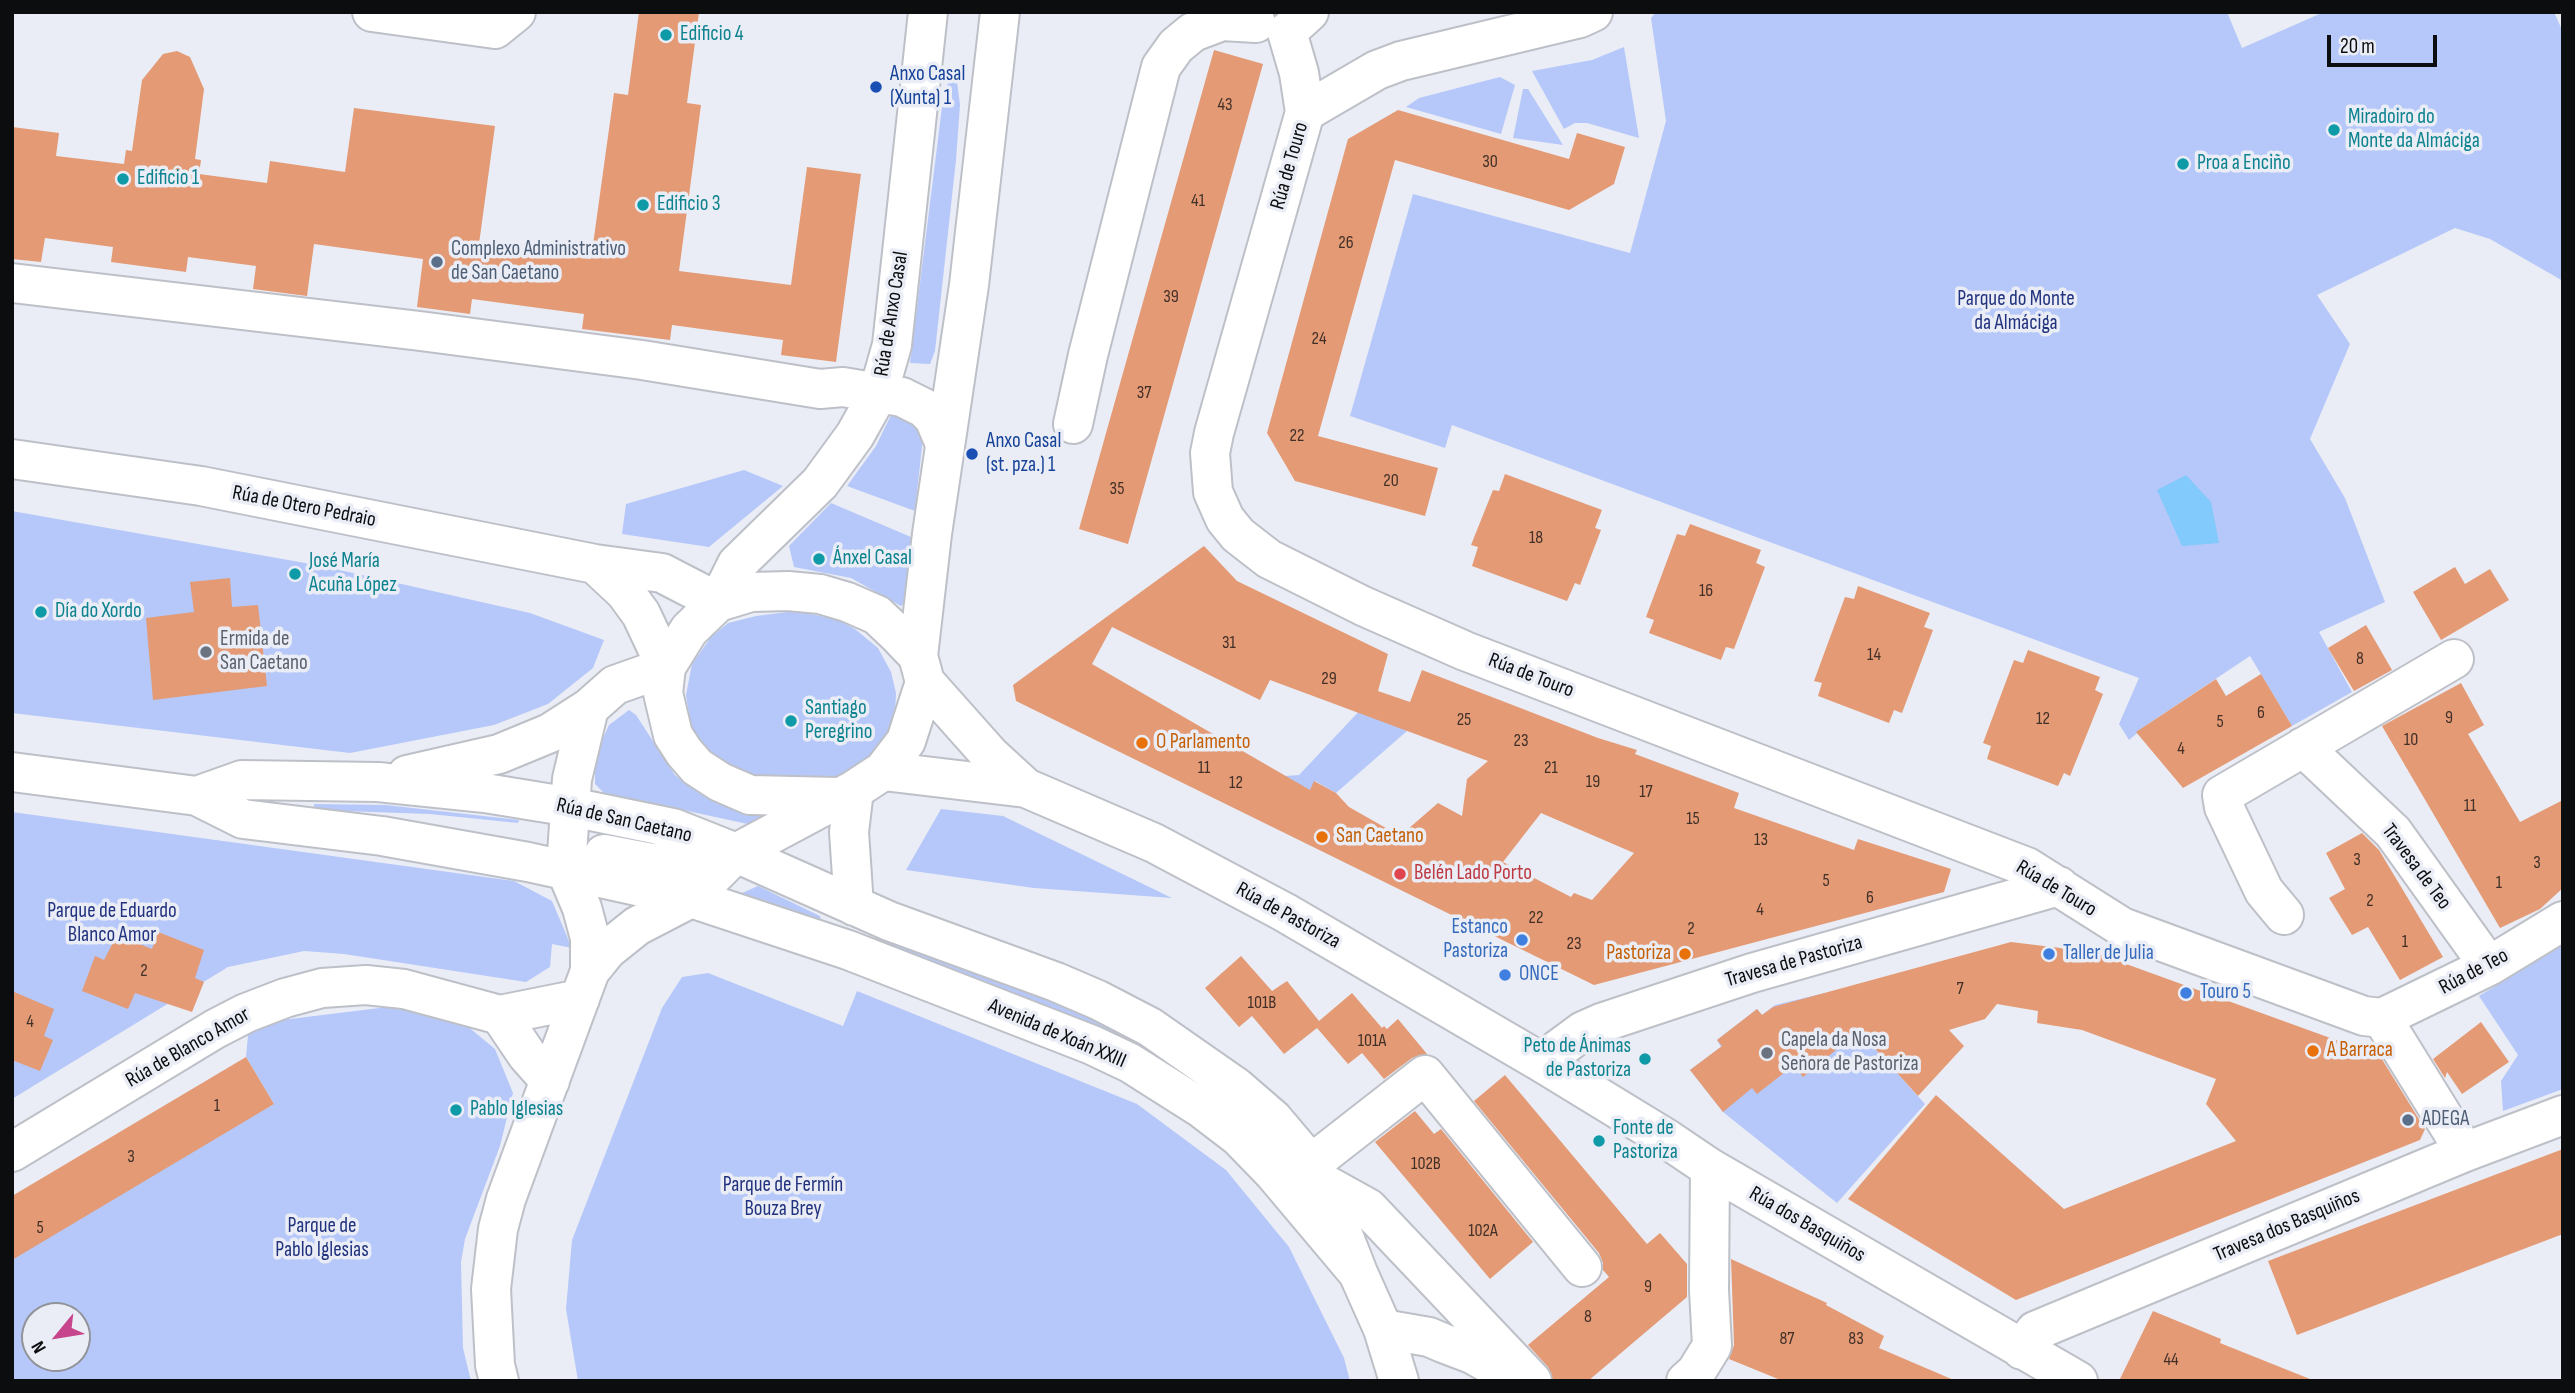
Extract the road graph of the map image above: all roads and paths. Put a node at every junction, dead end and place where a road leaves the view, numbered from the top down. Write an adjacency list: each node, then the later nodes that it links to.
1 (372, 12): 2 (street)
2 (516, 12)
3 (928, 12): 9 (street, Rúa de Anxo Casal)
4 (1000, 12): 10 (street)
5 (1593, 12): 7 (street, Rúa de Touro)
6 (1276, 18): 7 (street); 12 (street)
7 (1305, 112): 30 (street, Rúa de Touro)
8 (12, 283): 11 (street)
9 (892, 345): 10 (street); 11 (street, Rúa de Anxo Casal)
10 (958, 354): 13 (street)
11 (878, 394): 13 (street); 16 (street, Rúa de Anxo Casal)
12 (1073, 424)
13 (945, 444): 19 (street)
14 (12, 459): 15 (street, Rúa de Otero Pedraio)
15 (594, 564): 16 (street, Rúa de Otero Pedraio); 18 (street)
16 (718, 602): 18 (street); 19 (street)
17 (2454, 659): 21 (street)
18 (666, 667): 20 (street); 24 (street)
19 (921, 669): 24 (street); 25 (street, Rúa de Pastoriza)
20 (589, 708): 23 (street); 27 (street)
21 (2303, 747): 33 (street); 35 (street, Travesa de Teo)
22 (12, 772): 26 (street, Rúa de San Caetano)
23 (378, 782): 26 (street, Rúa de San Caetano); 27 (street, Rúa de San Caetano)
24 (858, 786): 25 (street, Rúa de Pastoriza); 28 (street); 32 (street)
25 (1026, 788): 39 (street, Rúa de Pastoriza)
26 (197, 796): 29 (street, Rúa de San Caetano)
27 (571, 807): 28 (street, Rúa de San Caetano); 29 (street)
28 (736, 853): 29 (street, Rúa de San Caetano); 31 (street); 32 (street, Avenida de Xoán XXIII)
29 (567, 858): 31 (street, Rúa de San Caetano); 36 (street)
30 (2059, 886): 38 (street, Rúa de Touro); 39 (street, Travesa de Pastoriza)
31 (691, 898): 36 (street); 48 (street, Avenida de Xoán XXIII)
32 (853, 906): 45 (street, Avenida de Xoán XXIII)
33 (2284, 915)
34 (2563, 921): 35 (street, Rúa de Teo)
35 (2489, 966): 38 (street, Rúa de Teo)
36 (585, 985): 37 (street, Rúa de Blanco Amor); 40 (street)
37 (500, 1015): 40 (street); 42 (street, Rúa de Blanco Amor)
38 (2382, 1018): 43 (street)
39 (1541, 1062): 44 (street, Rúa dos Basquiños)
40 (550, 1081): 51 (street)
41 (2563, 1115): 43 (street, Travesa dos Basquiños)
42 (12, 1152)
43 (2465, 1152): 50 (street, Travesa dos Basquiños)
44 (1710, 1168): 50 (street, Rúa dos Basquiños); 55 (street)
45 (1317, 1173): 46 (street); 47 (street); 48 (street, Avenida de Xoán XXIII)
46 (1418, 1259): 48 (street); 54 (street)
47 (1582, 1267)
48 (1358, 1273): 49 (street, Avenida de Xoán XXIII)
49 (1384, 1329): 52 (street, Avenida de Xoán XXIII); 53 (street)
50 (2022, 1350): 56 (street, Rúa dos Basquiños)
51 (499, 1381)
52 (1399, 1381)
53 (1519, 1381)
54 (1532, 1381)
55 (1686, 1381)
56 (2078, 1381)

